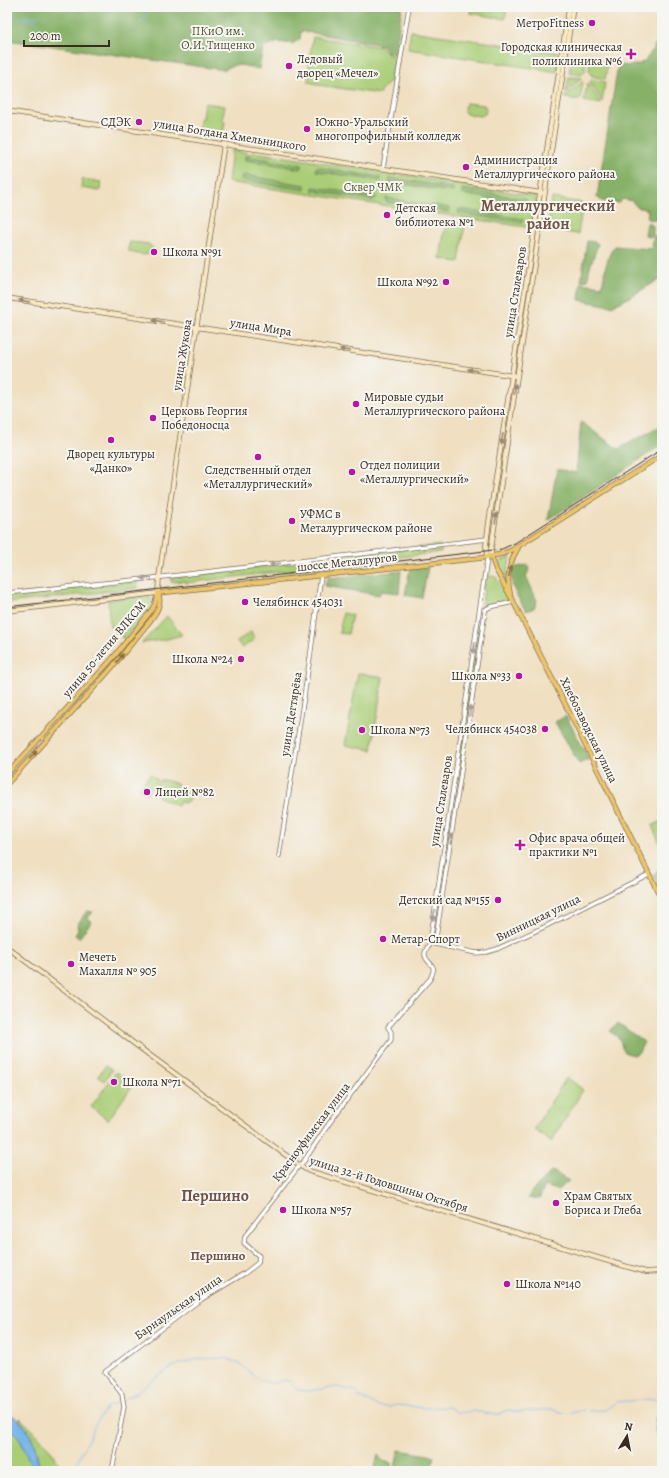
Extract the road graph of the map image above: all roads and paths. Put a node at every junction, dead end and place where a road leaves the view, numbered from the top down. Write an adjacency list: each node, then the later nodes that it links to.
1 (409, 7): 7 (street)
2 (569, 7): 4 (main road, улица Сталеваров)
3 (573, 7): 4 (main road, улица Сталеваров)
4 (564, 52): 8 (main road, улица Сталеваров)
5 (7, 111): 6 (main road, улица Богдана Хмельницкого)
6 (224, 144): 7 (main road, улица Богдана Хмельницкого); 11 (main road, улица Жукова)
7 (383, 168): 8 (main road, улица Богдана Хмельницкого)
8 (542, 193): 9 (main road, улица Сталеваров)
9 (537, 230): 12 (main road, улица Сталеваров); 13 (main road, улица Сталеваров)
10 (7, 298): 11 (main road, улица Мира, one-way to 10)
11 (196, 327): 12 (main road, улица Мира, one-way to 11); 22 (main road, улица Жукова)
12 (512, 376): 13 (main road, улица Мира); 15 (main road, улица Сталеваров, one-way to 15)
13 (517, 376): 16 (main road, улица Сталеваров, one-way to 13)
14 (662, 455): 19 (main road, шоссе Металлургов)
15 (495, 486): 16 (main road); 17 (main road, улица Сталеваров)
16 (500, 487): 18 (main road, улица Сталеваров, one-way to 16)
17 (487, 539): 18 (main road, шоссе Металлургов); 20 (main road, улица Сталеваров); 22 (street, шоссе Металлургов, one-way to 22)
18 (492, 540): 20 (main road, улица Сталеваров)
19 (520, 545): 20 (main road, шоссе Металлургов); 25 (main road, one-way to 19)
20 (489, 557): 21 (main road, шоссе Металлургов); 25 (main road, Хлебозаводская улица); 26 (street, улица Сталеваров)
21 (322, 575): 24 (main road, шоссе Металлургов); 31 (street, улица Дегтярёва)
22 (159, 577): 23 (street, шоссе Металлургов, one-way to 23); 24 (main road, улица Жукова)
23 (7, 593)
24 (158, 593): 27 (main road, шоссе Металлургов); 29 (main road, улица 50-летия ВЛКСМ); 30 (main road, улица 50-летия ВЛКСМ, one-way to 24)
25 (513, 600): 28 (street); 34 (main road, Хлебозаводская улица)
26 (480, 610): 28 (street); 32 (street, улица Сталеваров, one-way to 32)
27 (7, 611)
28 (485, 612): 33 (street, улица Сталеваров, one-way to 28)
29 (7, 774)
30 (7, 784)
31 (279, 856)
32 (442, 862): 33 (street); 36 (street, улица Сталеваров, one-way to 36)
33 (447, 864): 37 (street, улица Сталеваров)
34 (649, 874): 35 (main road, Хлебозаводская улица); 37 (street, Винницкая улица)
35 (662, 900)
36 (430, 943): 37 (street, Винницкая улица); 39 (street, улица Сталеваров)
37 (435, 944)
38 (7, 947): 40 (main road, улица 32-й Годовщины Октября)
39 (391, 1032): 40 (street, Красноуфимская улица)
40 (299, 1166): 41 (street, Красноуфимская улица); 42 (main road, улица 32-й Годовщины Октября)
41 (259, 1256): 43 (street, Барнаульская улица)
42 (662, 1271)
43 (112, 1471)

